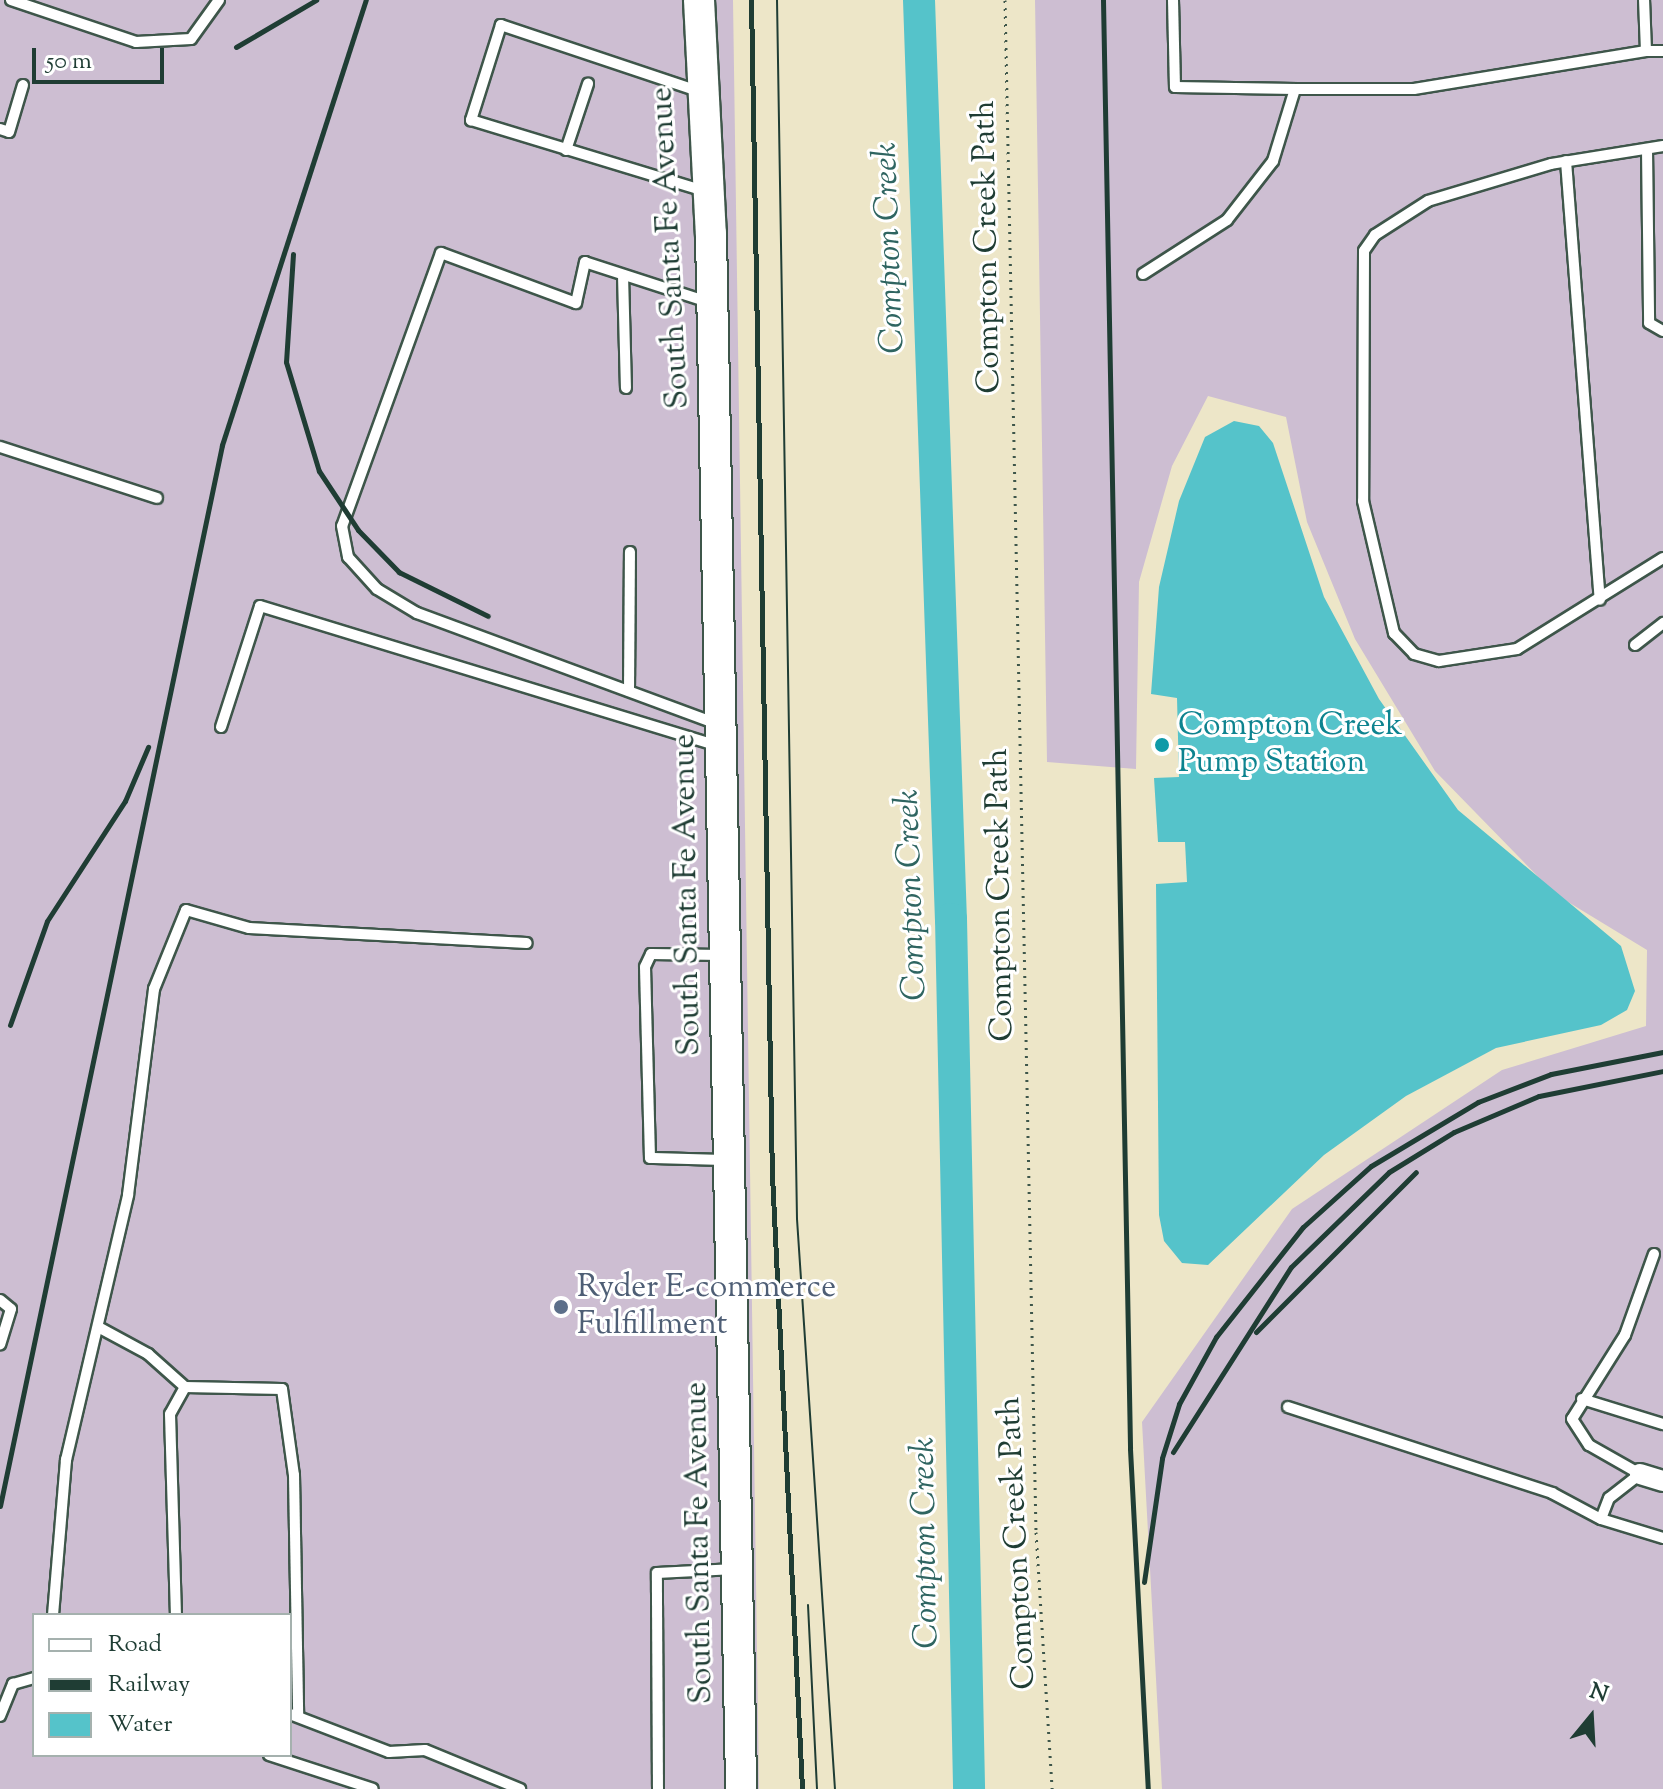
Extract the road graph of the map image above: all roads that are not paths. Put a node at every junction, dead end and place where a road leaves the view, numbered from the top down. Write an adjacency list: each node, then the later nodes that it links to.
1 (11, 0): 6 (lane)
2 (219, 0): 6 (lane)
3 (699, 0): 12 (main road, South Santa Fe Avenue)
4 (1173, 0): 11 (lane)
5 (1644, 0): 7 (lane)
6 (25, 2)
7 (1646, 51): 8 (lane); 11 (lane)
8 (1663, 51)
9 (588, 84): 16 (lane)
10 (23, 85): 13 (lane)
11 (1295, 89): 19 (lane)
12 (699, 91): 16 (lane); 18 (main road, South Santa Fe Avenue)
13 (0, 129)
14 (1663, 146): 15 (lane)
15 (1647, 149): 17 (lane); 22 (lane)
16 (566, 150): 18 (lane)
17 (1566, 161): 28 (lane); 28 (lane)
18 (706, 191): 21 (main road, South Santa Fe Avenue)
19 (1143, 274)
20 (623, 275): 21 (lane); 23 (lane); 31 (lane)
21 (713, 304): 33 (main road, South Santa Fe Avenue)
22 (1663, 331)
23 (626, 388)
24 (0, 447): 25 (lane)
25 (157, 498)
26 (630, 552): 31 (lane)
27 (1663, 558): 28 (lane)
28 (1600, 600)
29 (1663, 623): 30 (lane)
30 (1635, 645)
31 (629, 691): 33 (lane)
32 (221, 727): 33 (lane)
33 (721, 736): 35 (main road, South Santa Fe Avenue)
34 (527, 943): 39 (lane)
35 (725, 955): 36 (main road, South Santa Fe Avenue); 36 (lane)
36 (729, 1160): 49 (main road, South Santa Fe Avenue)
37 (1654, 1254): 42 (lane)
38 (0, 1300): 40 (lane)
39 (100, 1328): 41 (lane); 50 (lane)
40 (0, 1344)
41 (185, 1387): 51 (lane); 53 (lane)
42 (1582, 1399): 44 (lane); 45 (lane)
43 (1288, 1407): 47 (lane)
44 (1663, 1424)
45 (1640, 1474): 46 (street); 47 (lane)
46 (1663, 1481)
47 (1601, 1519): 48 (lane)
48 (1663, 1538)
49 (737, 1570): 58 (lane); 59 (main road, South Santa Fe Avenue)
50 (53, 1613)
51 (176, 1613)
52 (32, 1679): 54 (lane)
53 (294, 1715): 57 (lane)
54 (0, 1716)
55 (275, 1757): 56 (lane)
56 (373, 1789)
57 (520, 1789)
58 (658, 1789)
59 (741, 1789)

